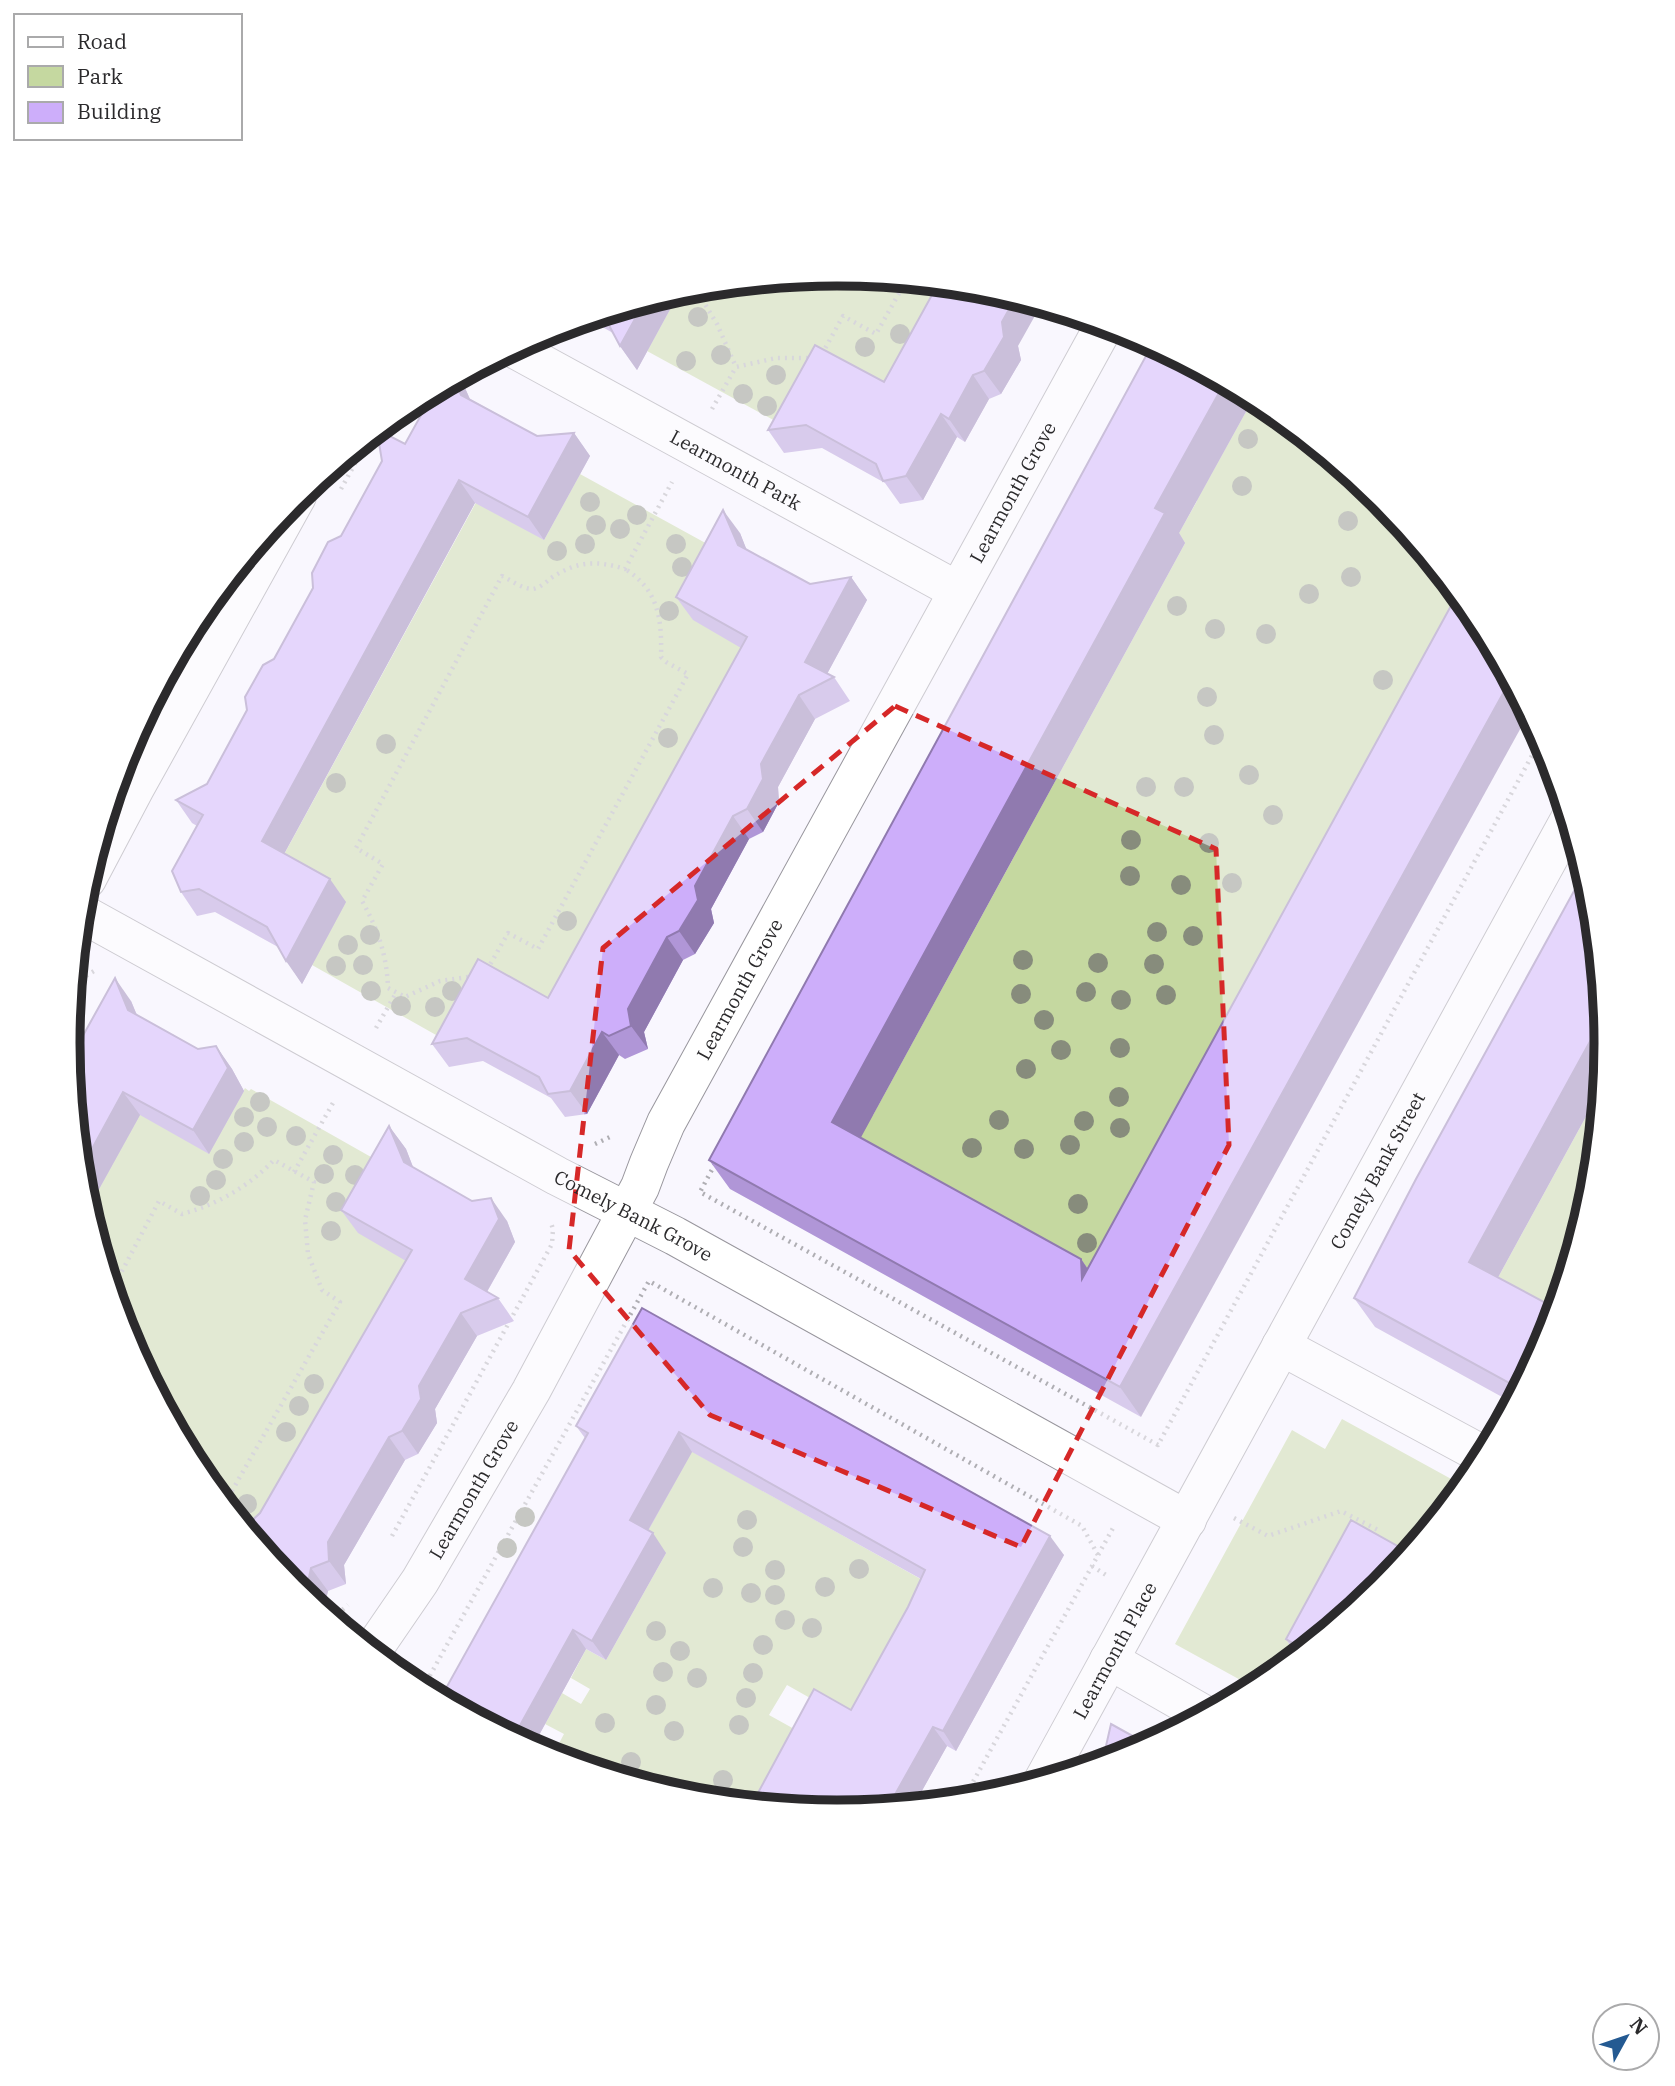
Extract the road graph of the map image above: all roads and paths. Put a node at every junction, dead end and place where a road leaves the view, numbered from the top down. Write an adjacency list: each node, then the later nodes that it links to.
1 (901, 289): 5 (path)
2 (702, 299): 5 (path)
3 (1100, 333): 12 (street, Learmonth Grove)
4 (525, 354): 12 (street, Learmonth Park)
5 (736, 367): 6 (path)
6 (710, 413)
7 (359, 457): 9 (path)
8 (677, 474): 11 (path)
9 (337, 497)
10 (274, 538): 15 (street)
11 (625, 569): 19 (path); 19 (path)
12 (958, 591): 26 (street, Learmonth Grove)
13 (1535, 749): 24 (path)
14 (1564, 830): 29 (street, Comely Bank Street)
15 (109, 836)
16 (91, 919): 26 (street, Comely Bank Grove)
17 (96, 970): 18 (path)
18 (84, 977)
19 (396, 993): 20 (path)
20 (374, 1032)
21 (339, 1093): 25 (path)
22 (616, 1133): 23 (path)
23 (586, 1144)
24 (720, 1156)
25 (294, 1172): 28 (path); 31 (path)
26 (627, 1212): 32 (street, Comely Bank Grove); 40 (street, Learmonth Grove)
27 (548, 1216): 35 (path)
28 (119, 1279)
29 (1281, 1346): 30 (street); 32 (street, Comely Bank Street)
30 (1475, 1451)
31 (230, 1494)
32 (1187, 1520): 41 (street, Learmonth Place)
33 (1241, 1522): 34 (path)
34 (1380, 1531)
35 (388, 1542)
36 (1092, 1566): 37 (path); 42 (path); 45 (path)
37 (1110, 1577)
38 (352, 1601): 39 (path)
39 (339, 1613)
40 (377, 1644)
41 (1109, 1660): 43 (street); 44 (street, Learmonth Place)
42 (428, 1679)
43 (1196, 1710)
44 (1048, 1770)
45 (970, 1788)

